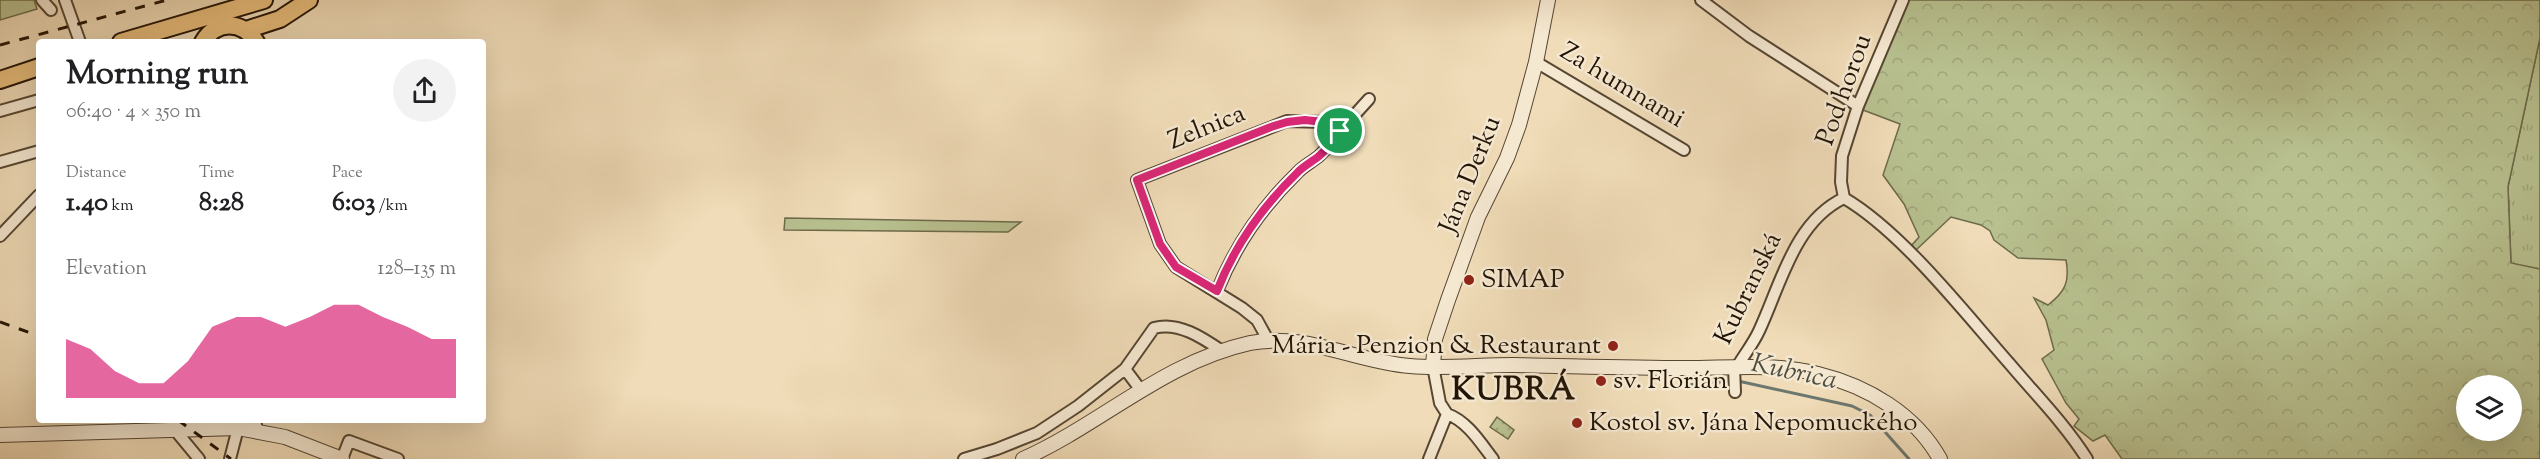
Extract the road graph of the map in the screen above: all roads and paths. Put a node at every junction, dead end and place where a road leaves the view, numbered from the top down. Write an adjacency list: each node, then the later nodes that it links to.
1 (42, 0): 8 (street)
2 (65, 0): 11 (street)
3 (264, 0): 12 (main road)
4 (309, 0): 9 (main road)
5 (1548, 0): 15 (street, Jána Derku)
6 (1701, 0): 20 (street)
7 (1903, 0): 20 (street, Pod horou)
8 (51, 10)
9 (280, 19): 10 (main road); 14 (main road)
10 (251, 36): 13 (main road)
11 (79, 39)
12 (131, 39)
13 (204, 39)
14 (265, 39)
15 (1536, 62): 23 (street, Za humnami); 32 (street, Jána Derku)
16 (36, 69): 17 (main road)
17 (0, 80)
18 (1369, 99): 22 (street)
19 (36, 101): 21 (street)
20 (1858, 106): 26 (street, Pod horou)
21 (0, 111)
22 (1340, 131): 29 (street); 29 (street, Zelnica)
23 (1684, 150)
24 (36, 152): 25 (street)
25 (0, 162)
26 (1844, 198): 34 (street, Kubranská); 56 (street)
27 (36, 204): 28 (street)
28 (0, 236)
29 (1217, 291): 30 (street, Zelnica)
30 (1268, 340): 31 (street, Kubranská); 32 (street, Kubranská)
31 (1221, 351): 33 (street); 35 (street, Kubranská)
32 (1433, 366): 34 (street, Kubranská); 38 (street)
33 (1125, 369): 35 (street); 37 (street)
34 (1735, 369): 36 (street); 55 (street)
35 (1140, 389): 39 (street, Kubranská)
36 (1734, 389)
37 (1078, 406): 39 (street); 46 (street)
38 (1447, 414): 53 (street); 54 (street)
39 (1088, 422): 52 (street, Kubranská)
40 (212, 423): 43 (street)
41 (237, 424): 42 (street); 43 (street); 48 (street)
42 (256, 425): 49 (street)
43 (199, 429): 44 (street)
44 (175, 430): 45 (street); 47 (street)
45 (0, 435)
46 (999, 454): 51 (street)
47 (199, 459)
48 (230, 459)
49 (342, 459): 50 (street)
50 (398, 459)
51 (964, 459)
52 (1023, 459)
53 (1429, 459)
54 (1493, 459)
55 (1940, 459)
56 (2086, 459)

